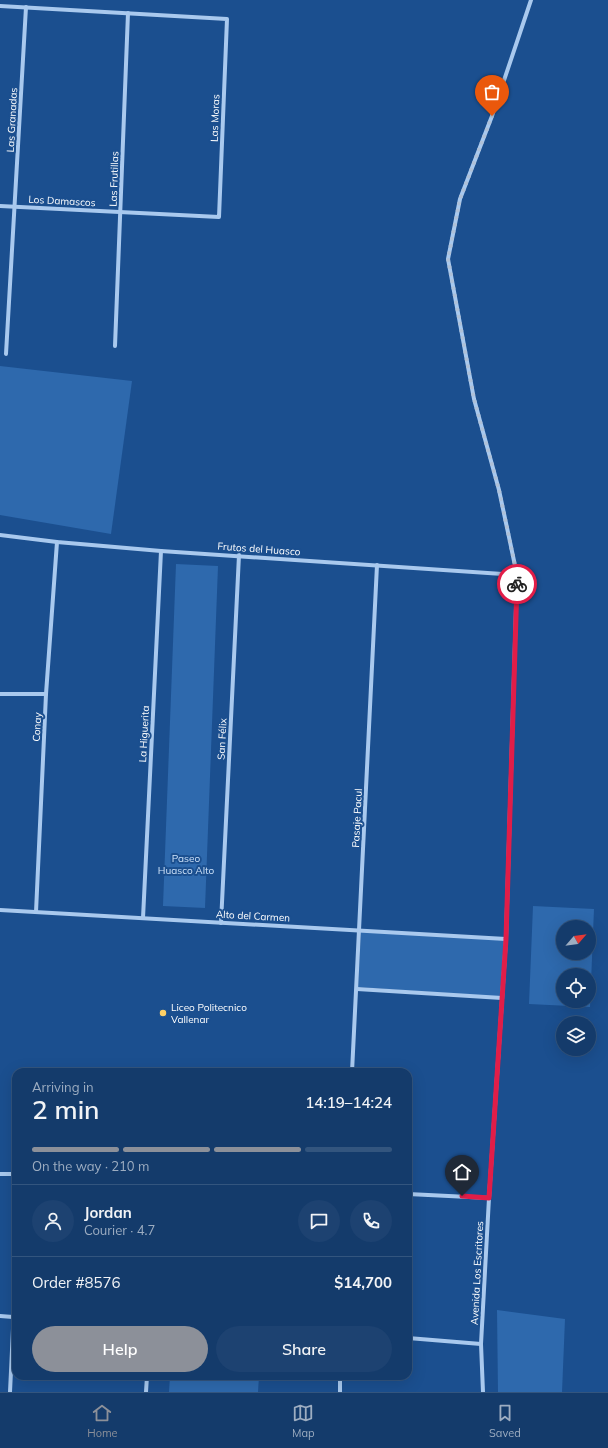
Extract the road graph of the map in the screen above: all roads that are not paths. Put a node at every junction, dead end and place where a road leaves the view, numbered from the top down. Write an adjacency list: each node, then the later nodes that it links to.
1 (531, 0): 16 (street, Avenida Los Escritores)
2 (0, 6): 3 (street)
3 (26, 7): 4 (street); 6 (street, Las Granadas)
4 (128, 13): 7 (street, Las Frutillas); 8 (street, Las Moras)
5 (0, 206): 6 (street, Los Damascos)
6 (15, 206): 7 (street, Los Damascos); 10 (street, Las Granadas)
7 (120, 212): 8 (street, Los Damascos); 9 (street, Las Frutillas)
8 (219, 217)
9 (115, 346)
10 (6, 354)
11 (0, 535): 12 (street, Frutos del Huasco)
12 (57, 542): 13 (street, Frutos del Huasco); 18 (street, Conay)
13 (161, 551): 14 (street, Frutos del Huasco); 21 (street, La Higuerita)
14 (239, 555): 15 (street, Frutos del Huasco); 22 (street, San Félix)
15 (377, 565): 16 (street, Frutos del Huasco); 23 (street, Pasaje Pacul)
16 (517, 575): 24 (street, Avenida Los Escritores)
17 (0, 694): 18 (street)
18 (46, 694): 20 (street, Conay)
19 (0, 910): 20 (street, Alto del Carmen)
20 (36, 912): 21 (street, Alto del Carmen)
21 (143, 918): 22 (street, Alto del Carmen)
22 (221, 923): 23 (street, Alto del Carmen)
23 (359, 930): 24 (street, Alto del Carmen); 25 (street, Pasaje Pacul)
24 (506, 939): 26 (street, Avenida Los Escritores)
25 (357, 988): 26 (street); 27 (street, Pasaje Pacul)
26 (502, 998): 31 (street, Avenida Los Escritores)
27 (352, 1068)
28 (0, 1174): 29 (street)
29 (12, 1174)
30 (412, 1194): 31 (street)
31 (489, 1198): 35 (street, Avenida Los Escritores)
32 (0, 1316): 33 (street)
33 (12, 1317)
34 (412, 1338): 35 (street)
35 (481, 1344): 42 (street, Avenida Los Escritores)
36 (12, 1354): 39 (street)
37 (147, 1380): 40 (street)
38 (340, 1380): 41 (street)
39 (10, 1392)
40 (146, 1392)
41 (340, 1392)
42 (484, 1392)

